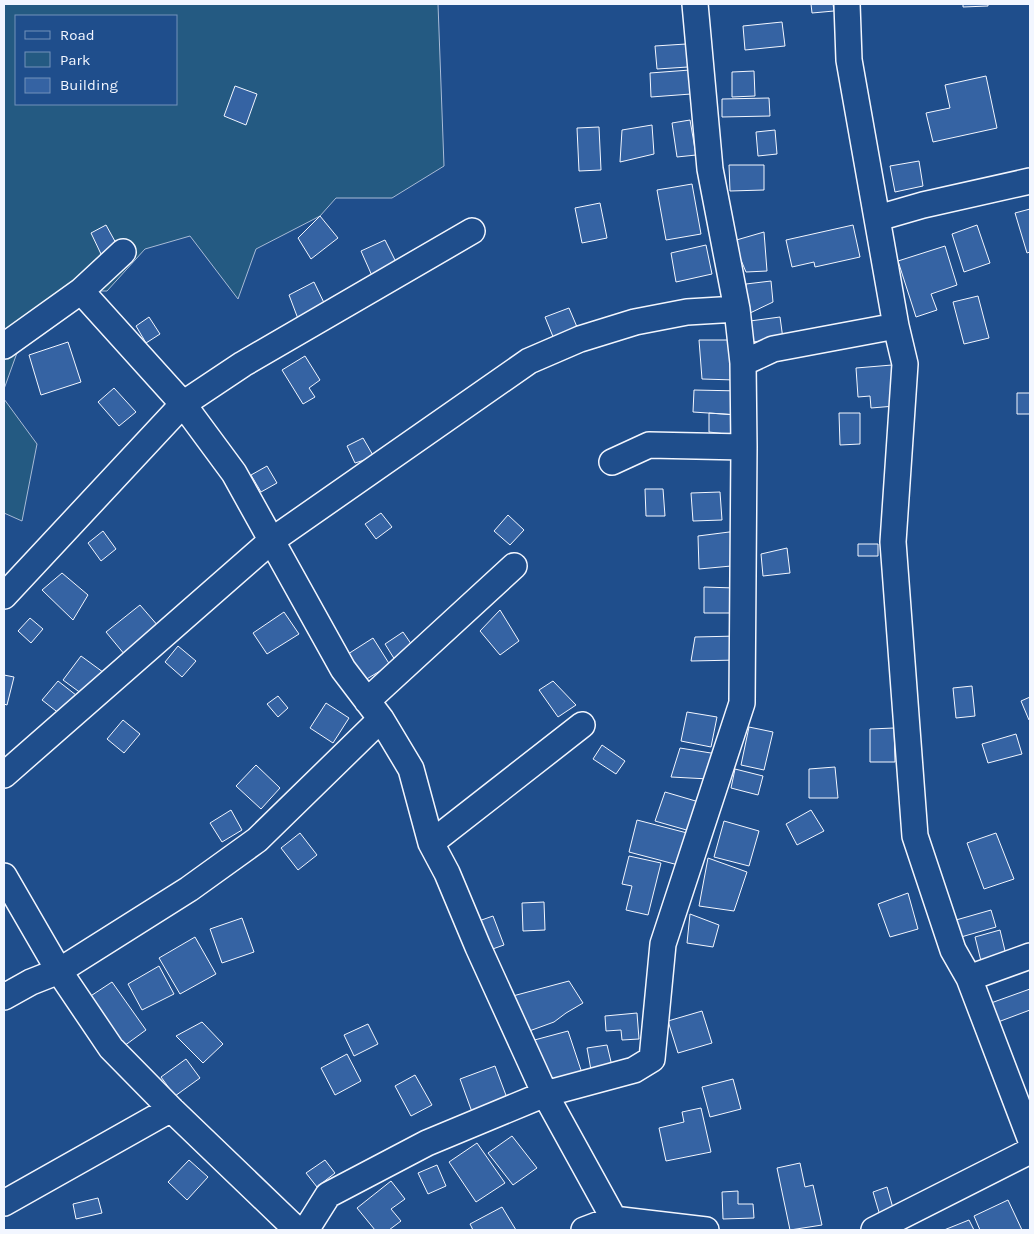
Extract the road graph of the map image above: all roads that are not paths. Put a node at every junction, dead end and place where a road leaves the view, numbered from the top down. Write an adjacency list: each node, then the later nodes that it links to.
1 (695, 4): 8 (street)
2 (847, 4): 4 (street)
3 (1030, 181): 4 (street)
4 (878, 218): 9 (street)
5 (472, 231): 12 (street)
6 (123, 252): 7 (street)
7 (81, 291): 10 (street); 12 (street)
8 (737, 308): 11 (street); 15 (street)
9 (896, 326): 11 (street); 25 (street)
10 (4, 346)
11 (743, 363): 13 (street)
12 (183, 404): 15 (street); 17 (street)
13 (744, 447): 14 (street); 27 (street)
14 (612, 462)
15 (271, 541): 18 (street); 20 (street)
16 (514, 566): 18 (street)
17 (4, 596)
18 (374, 710): 21 (street); 24 (street)
19 (582, 725): 21 (street)
20 (4, 774)
21 (431, 843): 27 (street)
22 (4, 876): 24 (street)
23 (1030, 956): 25 (street)
24 (59, 971): 26 (street); 28 (street)
25 (969, 978): 29 (street)
26 (4, 997)
27 (546, 1094): 32 (street); 34 (street)
28 (171, 1109): 31 (street); 33 (street)
29 (1030, 1138)
30 (1030, 1151): 37 (street)
31 (4, 1203)
32 (617, 1224): 35 (street); 36 (street)
33 (297, 1230)
34 (306, 1230)
35 (584, 1230)
36 (706, 1230)
37 (874, 1230)

